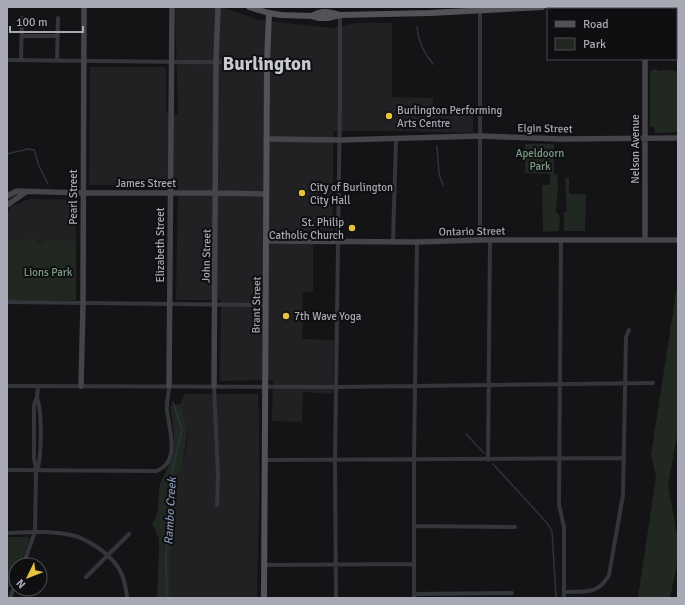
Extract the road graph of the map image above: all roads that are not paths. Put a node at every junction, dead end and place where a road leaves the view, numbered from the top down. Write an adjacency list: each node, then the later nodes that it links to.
1 (84, 7): 17 (street, Pearl Street)
2 (172, 7): 18 (street, Elizabeth Street)
3 (218, 7): 19 (street, John Street)
4 (249, 7): 7 (main road)
5 (542, 7): 6 (main road)
6 (480, 10): 8 (main road); 21 (street)
7 (269, 13): 8 (main road); 20 (main road, Brant Street)
8 (340, 15): 26 (street)
9 (22, 18): 11 (street)
10 (58, 18): 12 (street)
11 (22, 36): 12 (street); 14 (street)
12 (58, 36): 16 (street)
13 (7, 60): 14 (street)
14 (21, 60): 16 (street)
15 (645, 60): 25 (street, Nelson Avenue)
16 (56, 61): 17 (street)
17 (84, 61): 18 (street); 30 (street, Pearl Street)
18 (172, 62): 19 (street); 31 (street, Elizabeth Street)
19 (216, 62): 20 (street); 32 (street, John Street)
20 (267, 62): 23 (main road, Brant Street)
21 (480, 136): 24 (street, Elgin Street); 25 (street, Elgin Street); 36 (street)
22 (678, 138): 25 (street, Elgin Street)
23 (268, 139): 26 (street, Elgin Street); 33 (main road, Brant Street)
24 (396, 139): 26 (street, Elgin Street); 42 (street)
25 (646, 139): 39 (street, Nelson Avenue)
26 (340, 140): 43 (street)
27 (7, 189): 28 (street, James Street)
28 (17, 191): 29 (street, James Street); 34 (street)
29 (26, 192): 30 (street, James Street); 35 (street)
30 (83, 193): 31 (street, James Street); 46 (street, Pearl Street)
31 (170, 193): 32 (street, James Street); 47 (street, Elizabeth Street)
32 (216, 193): 33 (street, James Street); 48 (street, John Street)
33 (266, 194): 41 (main road, Brant Street)
34 (7, 196)
35 (7, 205)
36 (480, 240): 37 (street, Ontario Street); 44 (street, Ontario Street)
37 (490, 240): 38 (street, Ontario Street); 54 (street)
38 (561, 240): 39 (street, Ontario Street); 53 (street)
39 (645, 240): 40 (street, Ontario Street)
40 (678, 240)
41 (266, 241): 43 (street, Ontario Street); 49 (main road, Brant Street)
42 (393, 241): 43 (street, Ontario Street); 44 (street, Ontario Street)
43 (338, 242): 62 (street)
44 (416, 242): 59 (street)
45 (7, 302): 46 (street)
46 (83, 304): 47 (street); 56 (street, Pearl Street)
47 (170, 304): 48 (street); 57 (street, Elizabeth Street)
48 (215, 305): 49 (street); 58 (street, John Street)
49 (266, 305): 61 (main road, Brant Street)
50 (629, 330): 51 (street)
51 (625, 383): 52 (street); 53 (street); 63 (street)
52 (654, 383)
53 (559, 384): 54 (street); 64 (street)
54 (489, 385): 59 (street); 67 (street)
55 (7, 386): 60 (street)
56 (81, 386): 57 (street); 60 (street)
57 (169, 386): 58 (street); 70 (street)
58 (214, 386): 61 (street); 71 (street, John Street)
59 (415, 386): 62 (street); 66 (street)
60 (38, 387): 70 (street)
61 (265, 387): 62 (street); 65 (main road, Brant Street)
62 (337, 387): 68 (street)
63 (624, 458): 64 (street); 83 (street)
64 (559, 459): 67 (street); 83 (street)
65 (265, 460): 68 (street); 81 (main road, Brant Street)
66 (414, 460): 67 (street); 68 (street); 72 (street)
67 (488, 460)
68 (335, 461): 79 (street)
69 (7, 470): 70 (street)
70 (36, 470): 74 (street)
71 (216, 505)
72 (414, 526): 73 (street); 80 (street)
73 (515, 527)
74 (35, 532): 75 (street); 77 (street); 78 (street)
75 (7, 533)
76 (129, 534): 77 (street)
77 (108, 555): 82 (street); 86 (street)
78 (26, 557)
79 (336, 564): 80 (street); 81 (street); 88 (street)
80 (413, 564): 85 (street)
81 (264, 565): 87 (main road, Brant Street)
82 (86, 577)
83 (564, 592): 89 (street)
84 (512, 593): 85 (street)
85 (414, 596)
86 (127, 598)
87 (264, 598)
88 (336, 598)
89 (564, 598)

